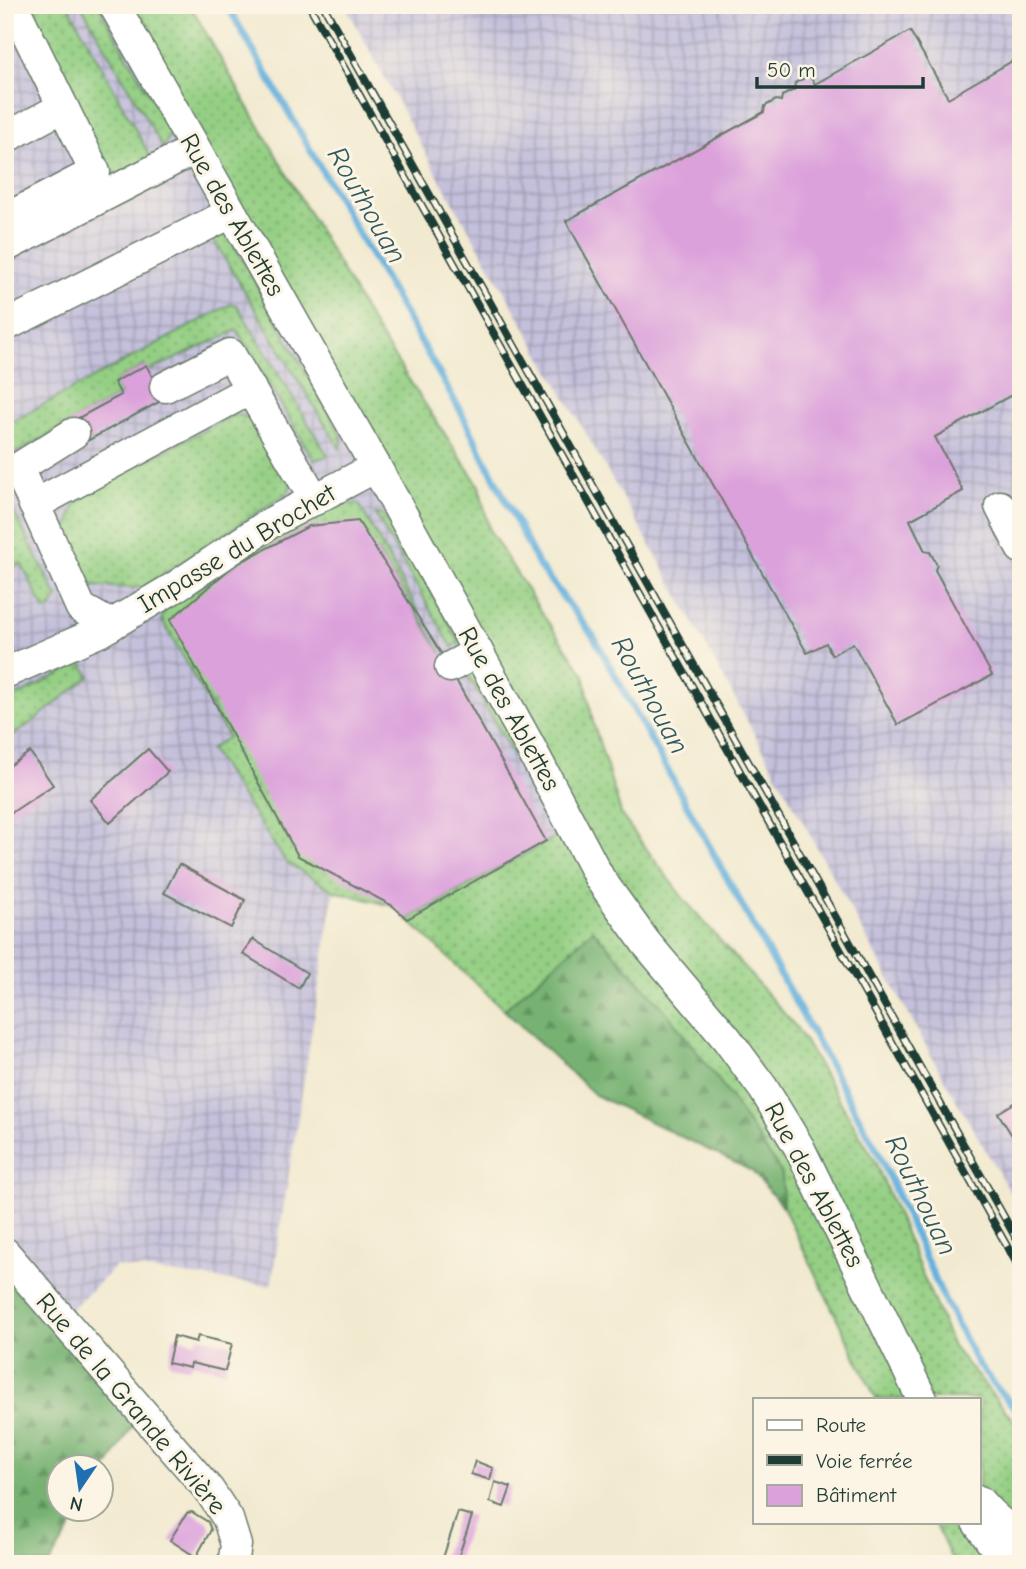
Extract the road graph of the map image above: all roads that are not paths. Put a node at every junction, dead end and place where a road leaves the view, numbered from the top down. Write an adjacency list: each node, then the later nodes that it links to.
1 (114, 5): 5 (street, Rue des Ablettes)
2 (9, 6): 3 (street)
3 (63, 107): 4 (street); 7 (street)
4 (5, 138)
5 (195, 149): 6 (street, Rue des Ablettes); 8 (street)
6 (231, 213): 9 (street); 13 (street, Rue des Ablettes)
7 (5, 219)
8 (5, 247)
9 (5, 326)
10 (166, 387): 11 (street)
11 (251, 389): 14 (street); 15 (street)
12 (75, 433): 15 (street)
13 (376, 467): 14 (street, Impasse du Brochet); 19 (street, Rue des Ablettes)
14 (315, 500): 18 (street, Impasse du Brochet)
15 (34, 505): 18 (street)
16 (1000, 506): 17 (street)
17 (1021, 548)
18 (105, 629): 21 (street, Impasse du Brochet)
19 (478, 652): 20 (street); 23 (street, Rue des Ablettes)
20 (450, 667)
21 (5, 673)
22 (5, 1253): 27 (street, Rue de la Grande Rivière)
23 (922, 1398)
24 (981, 1503): 26 (street)
25 (979, 1524): 28 (street)
26 (1021, 1535)
27 (233, 1564)
28 (1013, 1564)

